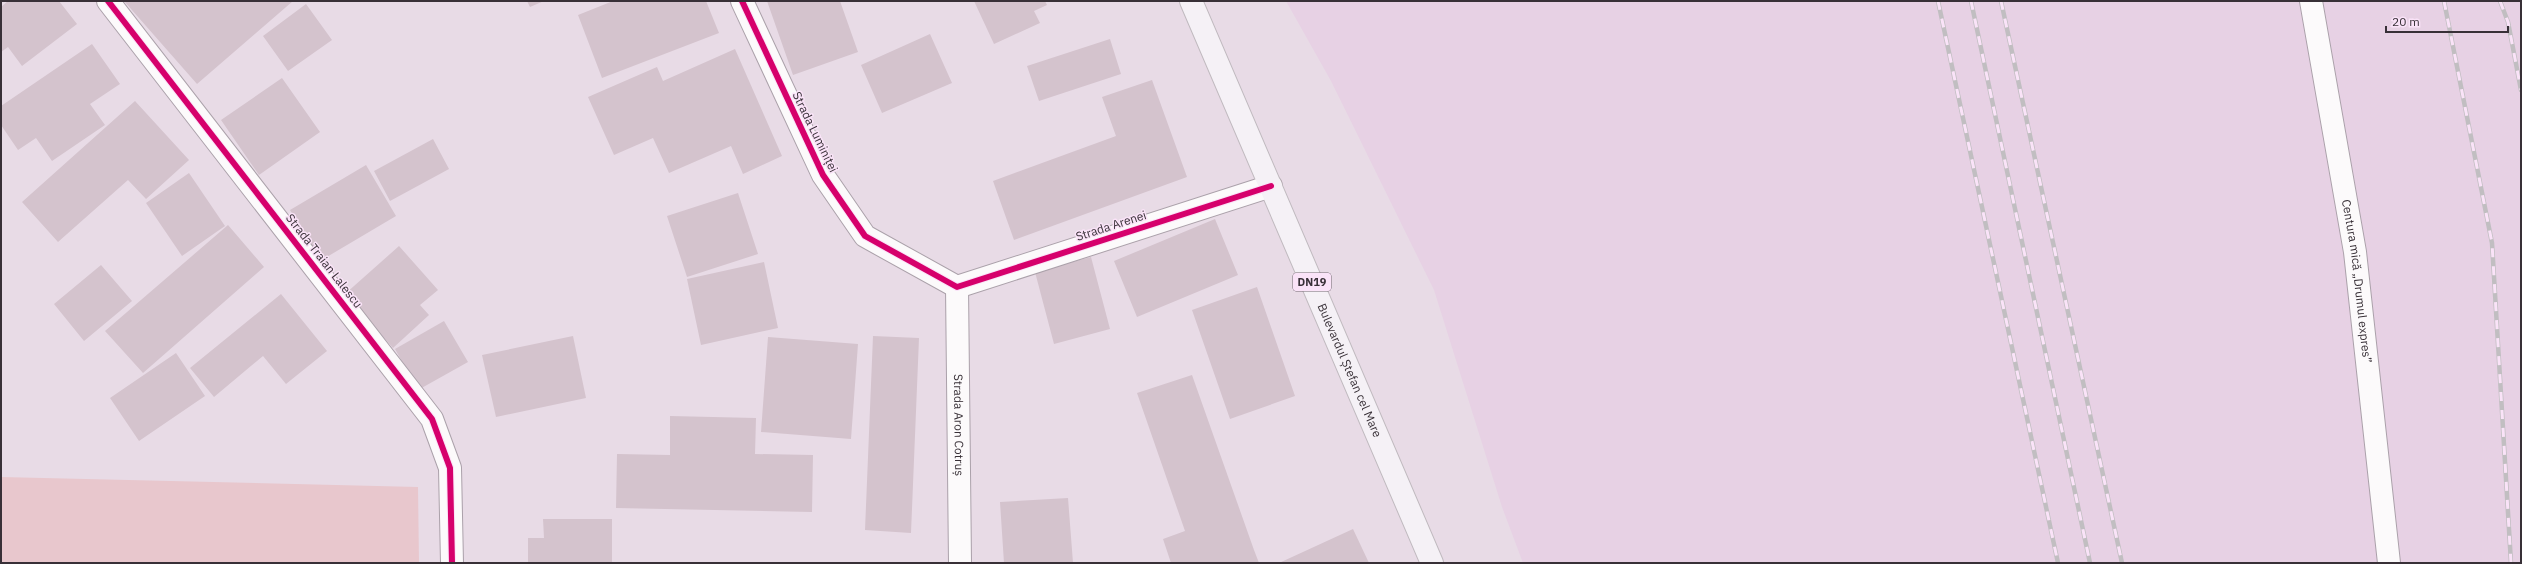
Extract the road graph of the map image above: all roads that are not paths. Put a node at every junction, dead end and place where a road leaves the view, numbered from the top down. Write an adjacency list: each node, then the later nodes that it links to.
1 (108, 1): 7 (street, Strada Traian Lalescu)
2 (742, 1): 6 (street, Strada Luminiței)
3 (1191, 1): 5 (main road, Bulevardul Ștefan cel Mare / DN19)
4 (2311, 1): 10 (street, Centura mică „Drumul expres”)
5 (1271, 186): 6 (street, Strada Arenei); 9 (main road, Bulevardul Ștefan cel Mare / DN19)
6 (957, 287): 8 (street, Strada Aron Cotruș)
7 (452, 563)
8 (960, 563)
9 (1432, 563)
10 (2389, 563)

